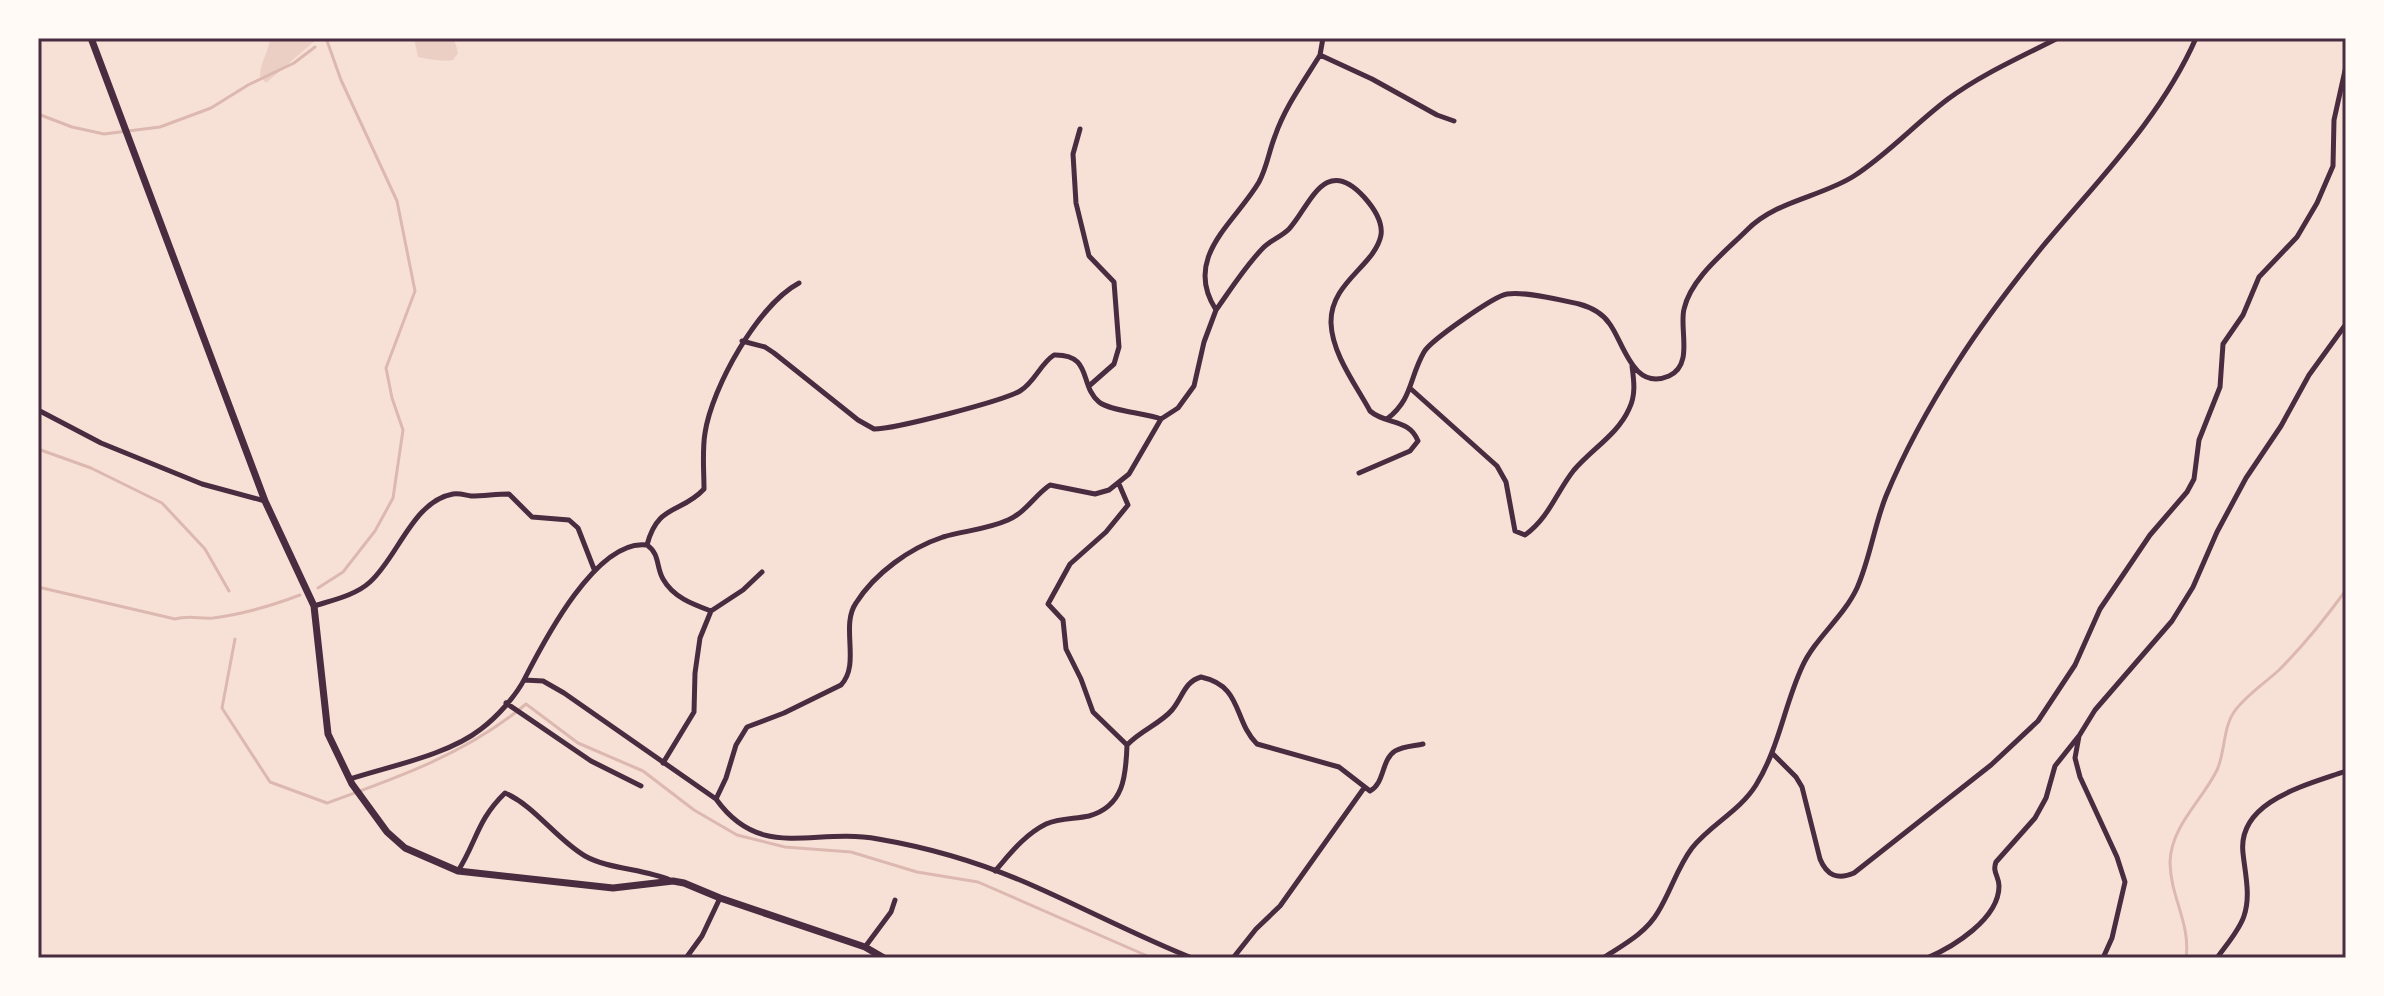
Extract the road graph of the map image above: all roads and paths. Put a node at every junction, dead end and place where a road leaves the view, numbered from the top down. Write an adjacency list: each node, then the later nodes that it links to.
1 (91, 38): 21 (main road)
2 (1323, 38): 5 (street)
3 (2058, 38): 13 (street)
4 (2196, 38): 32 (street)
5 (1320, 55): 7 (street); 10 (street)
6 (2346, 66): 32 (street)
7 (1454, 121)
8 (1080, 129): 14 (street)
9 (799, 283): 12 (street)
10 (1216, 310): 17 (street); 18 (street)
11 (2346, 324): 29 (street)
12 (742, 341): 14 (street); 22 (street)
13 (1632, 365): 15 (street); 15 (street)
14 (1089, 386): 17 (street)
15 (1411, 389): 18 (street)
16 (38, 410): 21 (street)
17 (1161, 419): 20 (street)
18 (1387, 419): 19 (street)
19 (1359, 473)
20 (1119, 484): 31 (street); 38 (street)
21 (265, 501): 25 (main road)
22 (647, 545): 23 (street); 26 (street)
23 (594, 569): 25 (street); 27 (street)
24 (762, 572): 26 (street)
25 (314, 606): 35 (main road)
26 (711, 611): 33 (street)
27 (524, 680): 28 (street); 33 (street)
28 (508, 705): 35 (street); 36 (street)
29 (2079, 736): 50 (street); 51 (street)
30 (1423, 744): 37 (street)
31 (1127, 745): 37 (street); 40 (street)
32 (1773, 754): 49 (street)
33 (663, 763): 38 (street)
34 (2346, 771): 52 (street)
35 (351, 782): 39 (main road)
36 (641, 786)
37 (1364, 788): 48 (street)
38 (716, 799): 40 (street)
39 (458, 871): 41 (main road); 41 (street)
40 (995, 871): 47 (street)
41 (673, 881): 42 (main road)
42 (720, 898): 44 (main road); 45 (street)
43 (895, 900): 44 (street)
44 (865, 947): 46 (main road)
45 (686, 958)
46 (884, 958)
47 (1192, 958)
48 (1233, 958)
49 (1603, 958)
50 (1927, 958)
51 (2103, 958)
52 (2217, 958)

